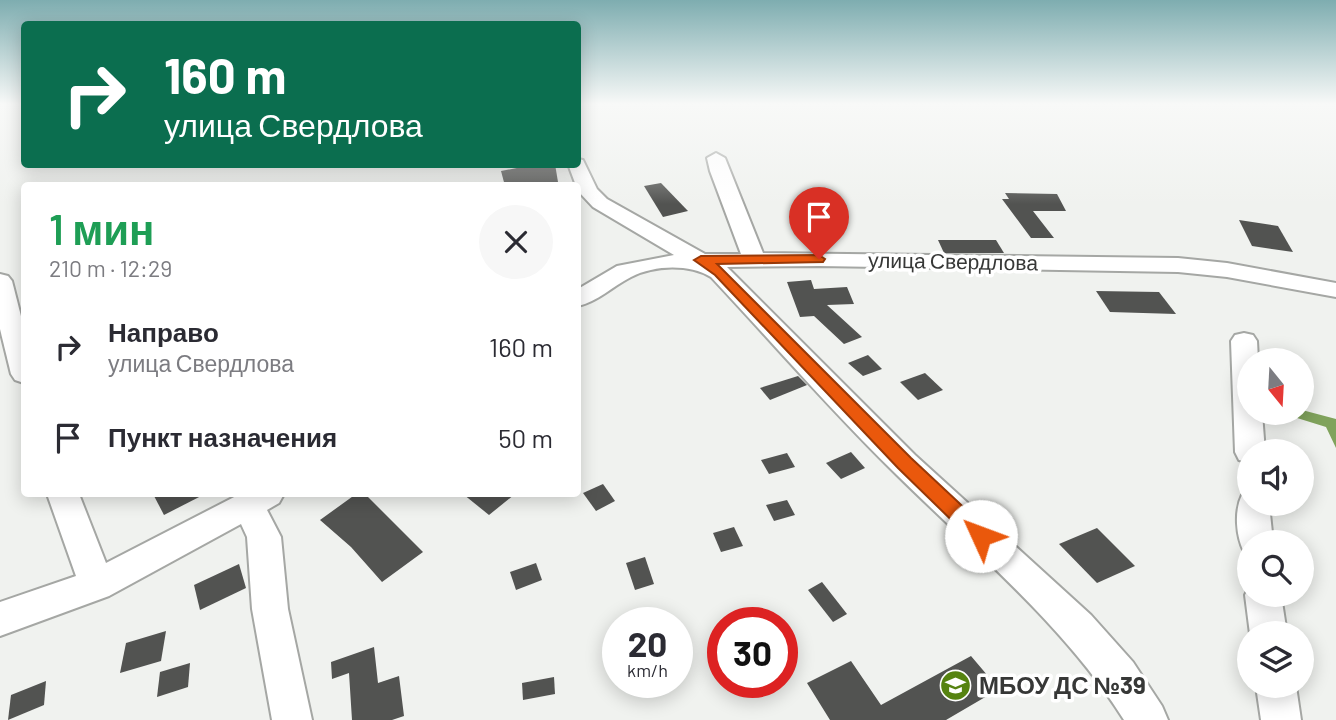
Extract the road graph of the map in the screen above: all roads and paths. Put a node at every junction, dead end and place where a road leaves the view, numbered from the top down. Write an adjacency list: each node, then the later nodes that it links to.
1 (716, 158): 4 (street)
2 (579, 168): 3 (street)
3 (701, 260): 4 (street, улица Свердлова); 7 (street, улица Свердлова); 17 (street)
4 (754, 260): 6 (street, улица Свердлова)
5 (0, 281): 9 (street)
6 (1336, 290)
7 (581, 297)
8 (1244, 341): 10 (street)
9 (21, 362)
10 (1249, 439)
11 (64, 497): 13 (street)
12 (259, 500): 13 (street); 16 (street)
13 (96, 585): 14 (street)
14 (0, 619)
15 (1278, 698): 18 (street)
16 (292, 720)
17 (1148, 720)
18 (1281, 720)

